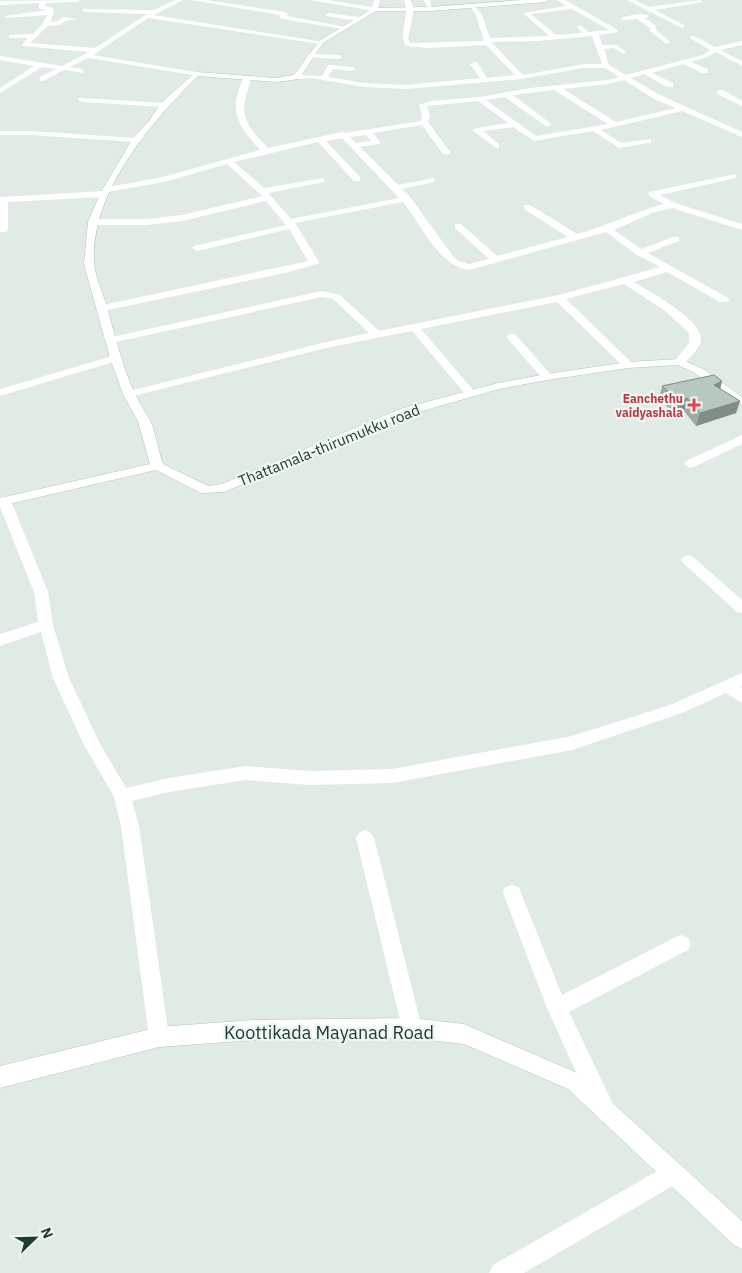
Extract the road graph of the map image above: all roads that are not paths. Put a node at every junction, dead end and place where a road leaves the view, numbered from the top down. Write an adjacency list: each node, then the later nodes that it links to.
1 (77, 0): 11 (street)
2 (180, 0): 23 (street)
3 (194, 0): 37 (street)
4 (313, 0): 13 (street)
5 (377, 0): 18 (street)
6 (407, 0): 19 (street)
7 (426, 0): 20 (street)
8 (546, 0): 16 (street)
9 (560, 0): 17 (street)
10 (630, 0): 21 (street)
11 (65, 1): 12 (street)
12 (41, 2): 15 (street); 24 (street)
13 (340, 2): 18 (street)
14 (700, 2): 21 (street)
15 (0, 3)
16 (473, 6): 20 (street); 48 (street)
17 (573, 7): 30 (street); 45 (street)
18 (375, 9): 19 (street); 34 (street)
19 (411, 9): 20 (street); 48 (street)
20 (430, 9)
21 (646, 9): 26 (street)
22 (85, 10): 23 (street)
23 (155, 12): 28 (street)
24 (51, 13): 27 (street); 35 (street)
25 (320, 14): 34 (street)
26 (660, 15): 31 (street); 36 (street)
27 (7, 16)
28 (147, 16): 44 (street); 55 (street)
29 (573, 16): 30 (street)
30 (588, 16): 39 (street)
31 (637, 16): 33 (street); 50 (street)
32 (74, 18): 35 (street)
33 (623, 18)
34 (357, 19): 37 (street)
35 (47, 24): 42 (street)
36 (682, 26)
37 (343, 27): 44 (street)
38 (580, 27): 40 (street)
39 (612, 32): 40 (street); 47 (street)
40 (591, 34): 43 (street); 54 (street)
41 (11, 36): 42 (street)
42 (34, 36): 53 (street)
43 (562, 36): 45 (street); 51 (street)
44 (325, 37): 59 (street)
45 (554, 37): 48 (street)
46 (692, 37): 56 (street)
47 (622, 39)
48 (488, 41): 74 (street)
49 (68, 42): 53 (street)
50 (667, 42)
51 (572, 43)
52 (742, 43): 56 (street)
53 (62, 46): 55 (street)
54 (600, 47): 57 (street); 66 (street)
55 (95, 50): 58 (street)
56 (714, 50): 62 (street); 65 (street)
57 (623, 52)
58 (87, 56): 67 (street); 72 (street)
59 (310, 56): 60 (street); 73 (street)
60 (339, 57)
61 (0, 58): 63 (street)
62 (685, 62): 70 (street); 71 (street)
63 (40, 64): 67 (street); 82 (street)
64 (474, 64): 79 (street)
65 (742, 64)
66 (606, 66): 74 (street); 76 (street)
67 (63, 68): 69 (street); 77 (street)
68 (352, 68): 75 (street)
69 (80, 71)
70 (645, 72): 76 (street); 80 (street)
71 (705, 72)
72 (196, 74): 78 (street); 89 (street)
73 (296, 77): 75 (street); 78 (street)
74 (521, 77): 79 (street)
75 (324, 78): 85 (street)
76 (626, 78): 81 (street); 90 (street)
77 (43, 79)
78 (247, 79): 105 (street)
79 (485, 80): 85 (street)
80 (670, 85)
81 (555, 87): 84 (street); 94 (street)
82 (0, 91)
83 (720, 92): 88 (street)
84 (506, 94): 86 (street); 93 (street)
85 (415, 96): 86 (street); 91 (street)
86 (480, 99): 92 (street)
87 (82, 100): 89 (street)
88 (742, 104)
89 (164, 105): 101 (street)
90 (682, 109): 94 (street); 99 (street)
91 (424, 122): 96 (street); 106 (street)
92 (514, 125): 95 (street); 104 (street)
93 (547, 125)
94 (616, 125): 95 (street)
95 (594, 129): 102 (street)
96 (367, 131): 98 (street); 103 (street)
97 (0, 133): 101 (street)
98 (342, 134): 100 (street); 103 (street)
99 (742, 135)
100 (320, 138): 105 (street); 109 (street)
101 (136, 140): 113 (street)
102 (648, 141)
103 (354, 146): 112 (street)
104 (496, 146)
105 (266, 150): 107 (street)
106 (446, 152)
107 (228, 161): 113 (street); 114 (street)
108 (733, 176): 117 (street)
109 (356, 179)
110 (321, 180): 114 (street)
111 (431, 180): 112 (street)
112 (396, 188): 116 (street)
113 (105, 192): 115 (street); 119 (street)
114 (264, 194): 119 (street); 120 (street)
115 (1, 199): 124 (street)
116 (407, 199): 120 (street); 129 (street)
117 (672, 206): 122 (street); 123 (street)
118 (527, 208): 125 (street)
119 (93, 222): 134 (street)
120 (289, 224): 127 (street); 134 (street)
121 (458, 226): 129 (street)
122 (742, 227)
123 (608, 229): 125 (street); 128 (street)
124 (4, 230)
125 (575, 237): 129 (street)
126 (676, 239): 128 (street)
127 (197, 248)
128 (640, 253): 130 (street)
129 (496, 260)
130 (668, 268): 131 (street); 133 (street)
131 (626, 281): 132 (street); 140 (street)
132 (559, 298): 135 (street); 141 (street)
133 (724, 300)
134 (103, 308): 138 (street)
135 (414, 327): 136 (street); 144 (street)
136 (376, 335): 138 (street); 145 (street)
137 (512, 337): 142 (street)
138 (111, 340): 139 (street)
139 (116, 358): 143 (street); 145 (street)
140 (680, 362): 141 (street, Thattamala-thirumukku road); 146 (street)
141 (628, 365): 142 (street, Thattamala-thirumukku road)
142 (547, 377): 144 (street, Thattamala-thirumukku road)
143 (0, 393)
144 (470, 393): 150 (street, Thattamala-thirumukku road)
145 (129, 394): 150 (street)
146 (737, 399): 147 (street)
147 (742, 405)
148 (742, 439): 149 (street)
149 (690, 464)
150 (157, 466): 151 (street)
151 (2, 502): 154 (street)
152 (688, 560): 153 (street)
153 (742, 608)
154 (46, 625): 155 (street); 158 (street)
155 (0, 640)
156 (734, 682): 157 (street); 158 (street)
157 (742, 697)
158 (122, 796): 164 (street)
159 (365, 838): 163 (street)
160 (512, 893): 162 (street)
161 (681, 944): 162 (street)
162 (557, 1008): 166 (street)
163 (412, 1028): 164 (street, Koottikada Mayanad Road); 166 (street, Koottikada Mayanad Road)
164 (159, 1037): 165 (street, Koottikada Mayanad Road)
165 (0, 1077)
166 (605, 1109): 167 (street, Koottikada Mayanad Road)
167 (673, 1173): 168 (street, Koottikada Mayanad Road); 169 (street)
168 (742, 1237)
169 (501, 1273)

